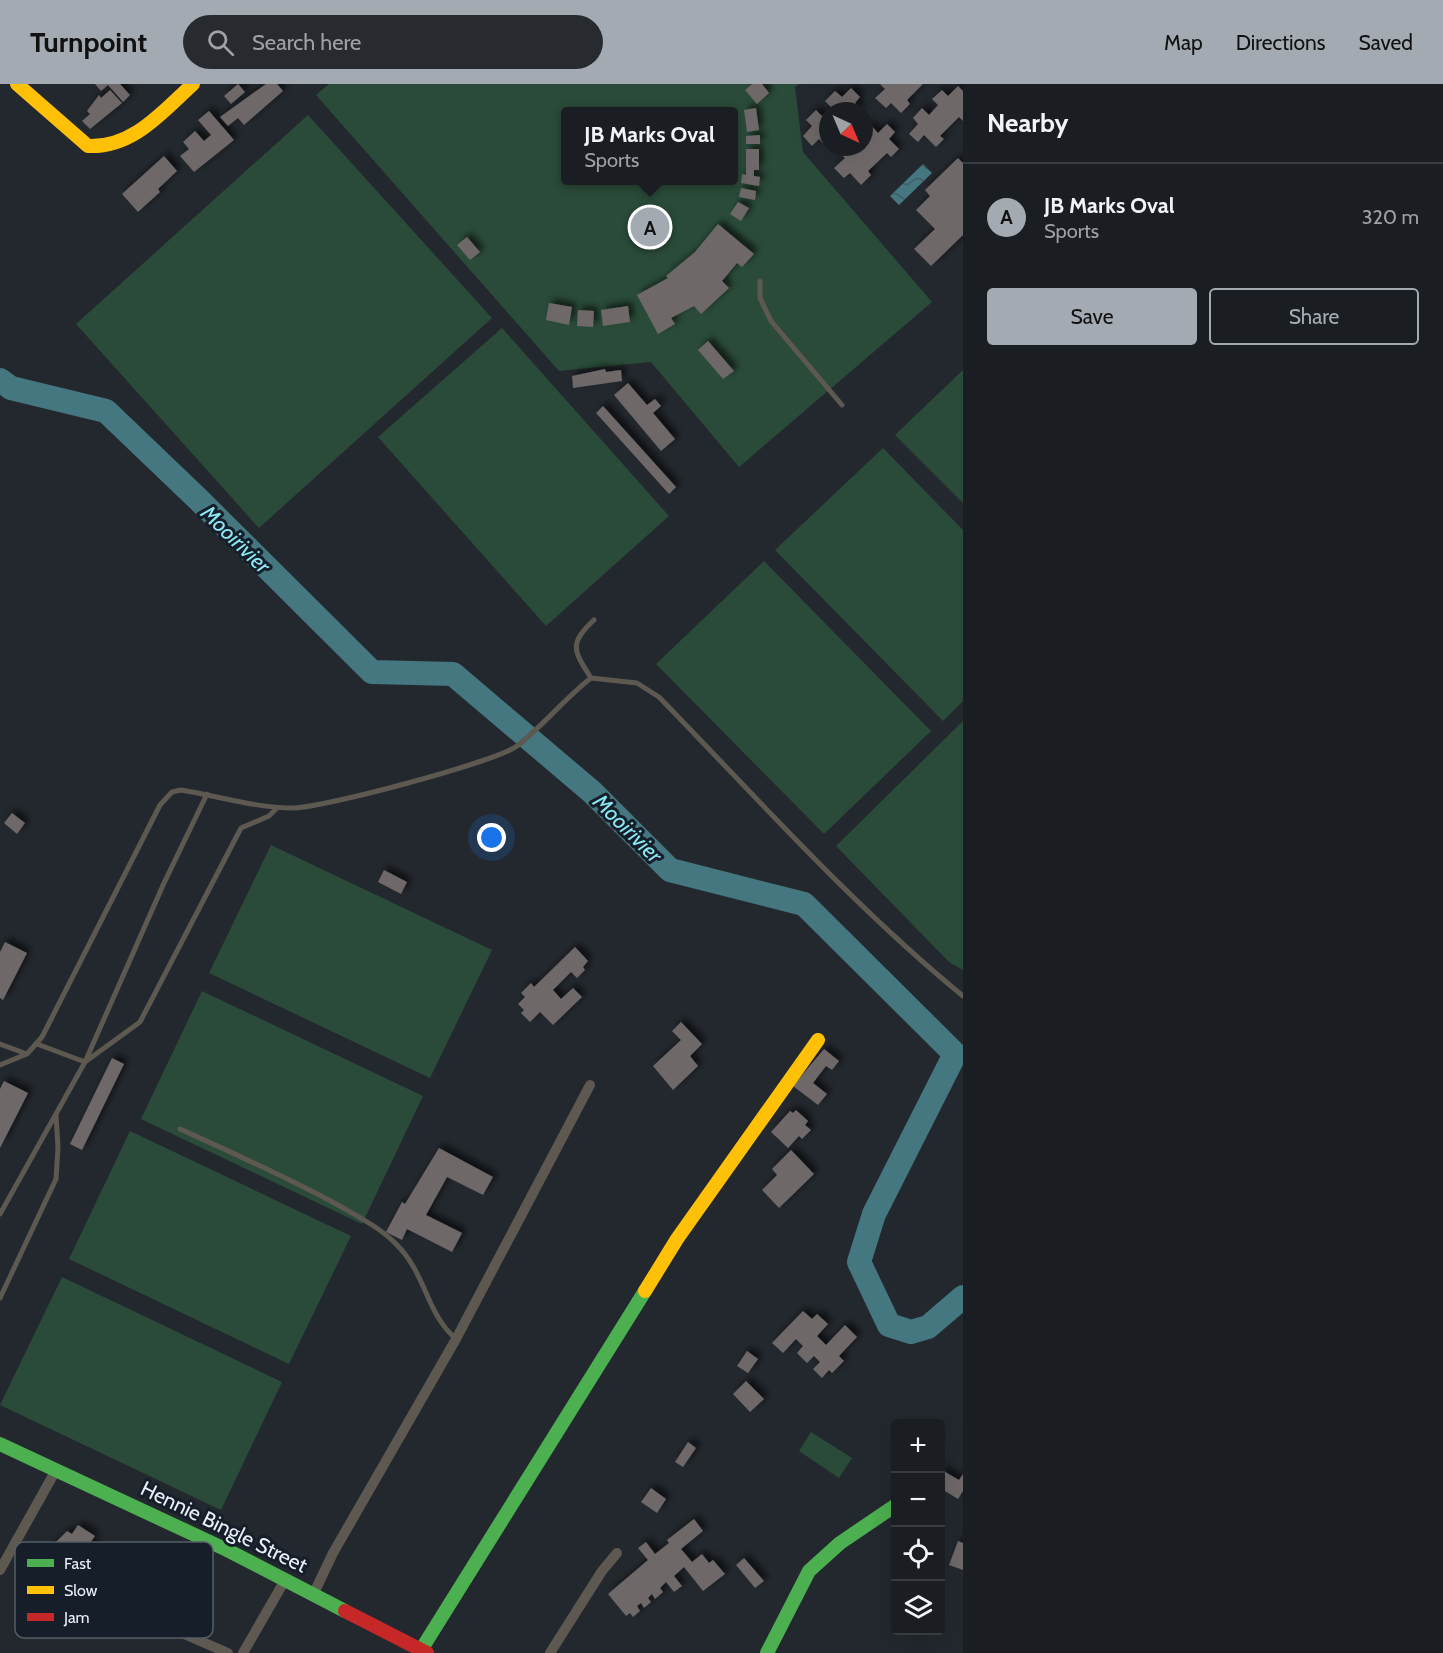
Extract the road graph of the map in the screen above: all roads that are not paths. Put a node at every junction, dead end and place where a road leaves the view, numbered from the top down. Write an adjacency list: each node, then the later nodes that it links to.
1 (17, 84): 2 (street)
2 (193, 84)
3 (759, 281): 4 (lane)
4 (842, 405)
5 (594, 620): 6 (lane)
6 (591, 678): 8 (lane); 9 (lane)
7 (207, 794): 8 (lane); 12 (lane); 14 (lane)
8 (277, 808): 14 (lane)
9 (963, 996)
10 (818, 1040): 34 (street)
11 (0, 1044): 13 (lane)
12 (37, 1044): 13 (lane); 14 (lane)
13 (27, 1054): 15 (lane)
14 (85, 1062): 17 (lane)
15 (0, 1065)
16 (590, 1085): 21 (street)
17 (56, 1114): 19 (lane); 20 (lane)
18 (180, 1129): 21 (lane)
19 (0, 1214)
20 (0, 1298)
21 (456, 1339): 32 (street)
22 (0, 1444): 23 (street, Hennie Bingle Street)
23 (56, 1470): 25 (street); 26 (street, Hennie Bingle Street)
24 (891, 1508): 38 (street)
25 (16, 1542)
26 (206, 1542)
27 (15, 1543): 30 (street)
28 (213, 1545): 31 (street, Hennie Bingle Street)
29 (617, 1553): 37 (street)
30 (0, 1570)
31 (285, 1580): 32 (street, Hennie Bingle Street); 36 (street)
32 (314, 1593): 34 (street, Hennie Bingle Street)
33 (193, 1638): 35 (street)
34 (424, 1651)
35 (228, 1653)
36 (243, 1653)
37 (550, 1653)
38 (767, 1653)

